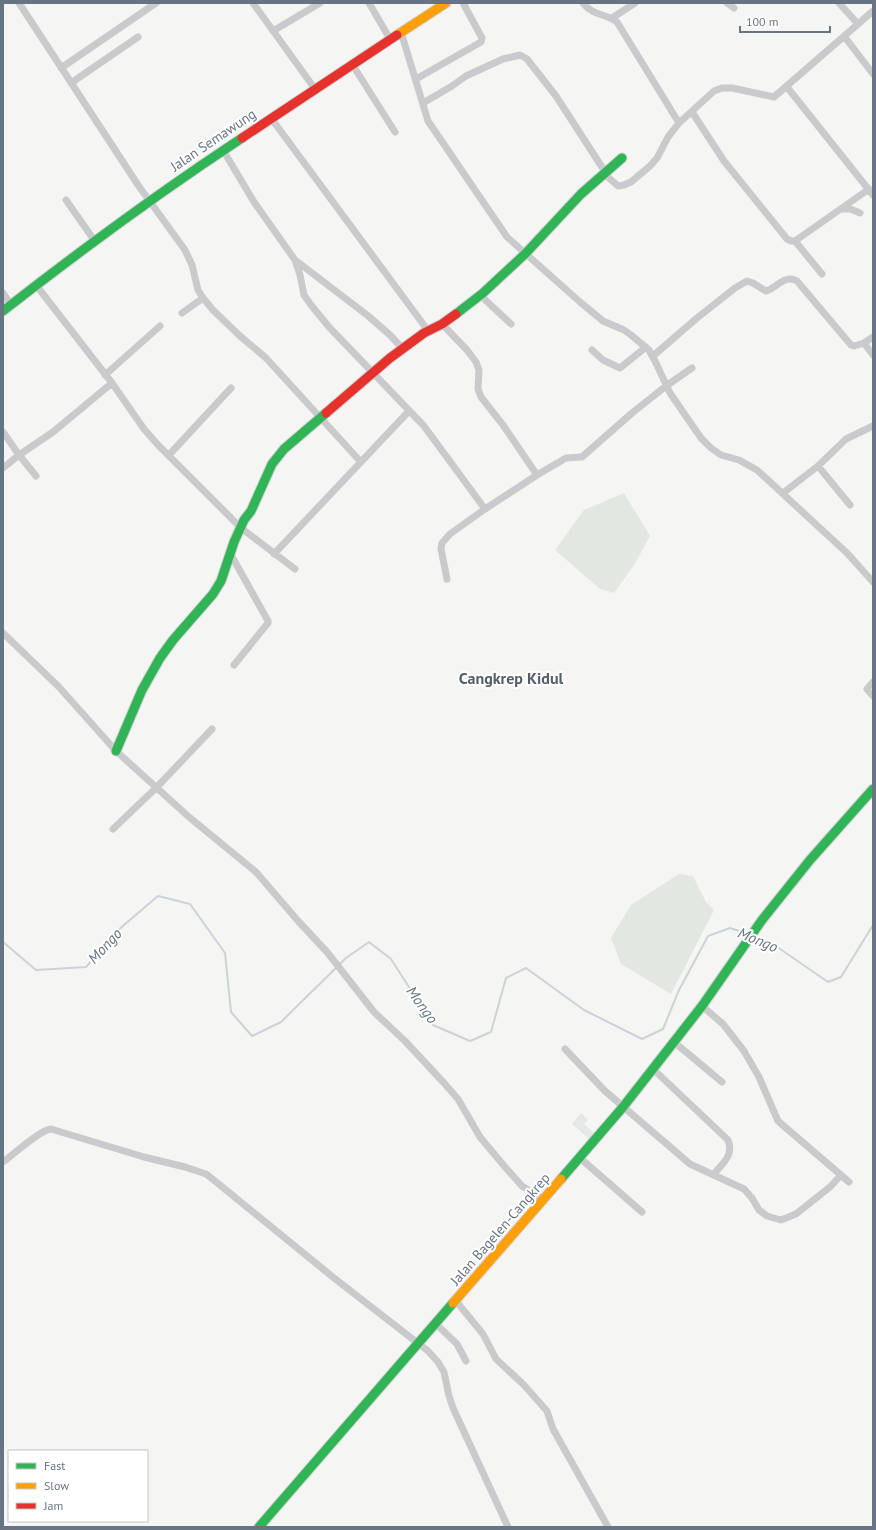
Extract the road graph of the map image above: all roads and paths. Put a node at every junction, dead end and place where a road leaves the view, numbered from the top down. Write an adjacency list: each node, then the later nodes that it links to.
1 (20, 3): 22 (street)
2 (156, 3): 22 (street)
3 (253, 3): 16 (street)
4 (320, 3): 16 (street)
5 (369, 3): 20 (street)
6 (446, 3): 17 (street, Jalan Semawung)
7 (464, 3): 24 (street)
8 (584, 3): 14 (street)
9 (727, 3): 12 (street)
10 (839, 3): 15 (street)
11 (630, 4): 14 (street)
12 (734, 8)
13 (872, 14): 15 (street)
14 (612, 18): 31 (street)
15 (858, 24): 18 (street)
16 (273, 31): 27 (street)
17 (401, 32): 20 (street, Jalan Semawung); 24 (street)
18 (844, 36): 23 (street); 26 (street)
19 (138, 37): 25 (street)
20 (390, 39): 21 (street, Jalan Semawung)
21 (352, 64): 27 (street, Jalan Semawung); 32 (street)
22 (61, 68): 25 (street)
23 (873, 74)
24 (416, 79): 28 (street)
25 (71, 83): 38 (street)
26 (787, 87): 29 (street); 36 (street)
27 (315, 89): 30 (street, Jalan Semawung)
28 (423, 102): 35 (street); 43 (street)
29 (692, 112): 31 (street); 42 (street)
30 (271, 118): 33 (street, Jalan Semawung); 56 (street)
31 (679, 123): 35 (street)
32 (395, 132)
33 (223, 150): 38 (street, Jalan Semawung); 44 (street)
34 (622, 158): 35 (street)
35 (605, 173): 43 (street)
36 (871, 192): 39 (street)
37 (66, 200): 41 (street)
38 (150, 200): 41 (street, Jalan Semawung); 49 (street)
39 (841, 209): 40 (street); 42 (street)
40 (860, 213)
41 (94, 240): 46 (street, Jalan Semawung)
42 (795, 241): 45 (street)
43 (525, 254): 48 (street); 59 (street)
44 (295, 260): 60 (street); 65 (street)
45 (822, 274)
46 (36, 285): 50 (street, Jalan Semawung); 66 (street)
47 (3, 293): 50 (street)
48 (480, 295): 53 (street); 54 (street)
49 (203, 298): 52 (street); 71 (street)
50 (11, 304): 51 (street, Jalan Semawung)
51 (3, 311)
52 (182, 313)
53 (442, 324): 56 (street); 79 (street)
54 (511, 324)
55 (160, 326): 66 (street)
56 (429, 332): 60 (street)
57 (873, 337): 58 (street)
58 (864, 343): 62 (street); 63 (street)
59 (646, 347): 61 (street); 63 (street)
60 (403, 349): 65 (street)
61 (592, 350)
62 (873, 355)
63 (653, 356): 68 (street)
64 (692, 368): 68 (street)
65 (373, 372): 70 (street); 71 (street)
66 (105, 375): 67 (street)
67 (112, 383): 74 (street); 75 (street)
68 (666, 386): 79 (street); 81 (street)
69 (231, 388): 75 (street)
70 (409, 411): 76 (street); 83 (street)
71 (321, 418): 76 (street); 84 (street)
72 (873, 426): 77 (street)
73 (3, 432): 74 (street)
74 (19, 455): 78 (street); 80 (street)
75 (168, 455): 84 (street)
76 (360, 461): 86 (street)
77 (818, 466): 81 (street); 82 (street)
78 (3, 468)
79 (538, 475): 83 (street)
80 (36, 476)
81 (783, 493): 89 (street)
82 (850, 505)
83 (484, 509): 88 (street)
84 (240, 528): 85 (street); 86 (street)
85 (230, 553): 91 (street); 95 (street)
86 (274, 554): 87 (street)
87 (295, 569)
88 (447, 579)
89 (873, 582)
90 (4, 636): 95 (street)
91 (234, 665)
92 (873, 682): 93 (street)
93 (873, 696)
94 (212, 729): 96 (street)
95 (116, 751): 96 (street)
96 (157, 787): 98 (street); 110 (street)
97 (873, 788): 99 (street, Jalan Bagelen-Cangkrep)
98 (113, 829)
99 (702, 1006): 100 (street, Jalan Bagelen-Cangkrep); 108 (street)
100 (674, 1042): 102 (street, Jalan Bagelen-Cangkrep); 103 (street)
101 (565, 1049): 104 (street)
102 (653, 1069): 104 (street, Jalan Bagelen-Cangkrep); 107 (street)
103 (722, 1082)
104 (623, 1107): 105 (street, Jalan Bagelen-Cangkrep); 107 (street)
105 (580, 1158): 110 (street, Jalan Bagelen-Cangkrep); 111 (street)
106 (3, 1162): 114 (street)
107 (714, 1174): 108 (street)
108 (841, 1175): 109 (street)
109 (849, 1182)
110 (543, 1199): 112 (street, Jalan Bagelen-Cangkrep)
111 (642, 1212)
112 (456, 1301): 113 (street, Jalan Bagelen-Cangkrep); 118 (street)
113 (436, 1324): 114 (street, Jalan Bagelen-Cangkrep); 115 (street)
114 (418, 1344): 116 (street, Jalan Bagelen-Cangkrep); 117 (street)
115 (466, 1361)
116 (259, 1527)
117 (508, 1527)
118 (607, 1527)

